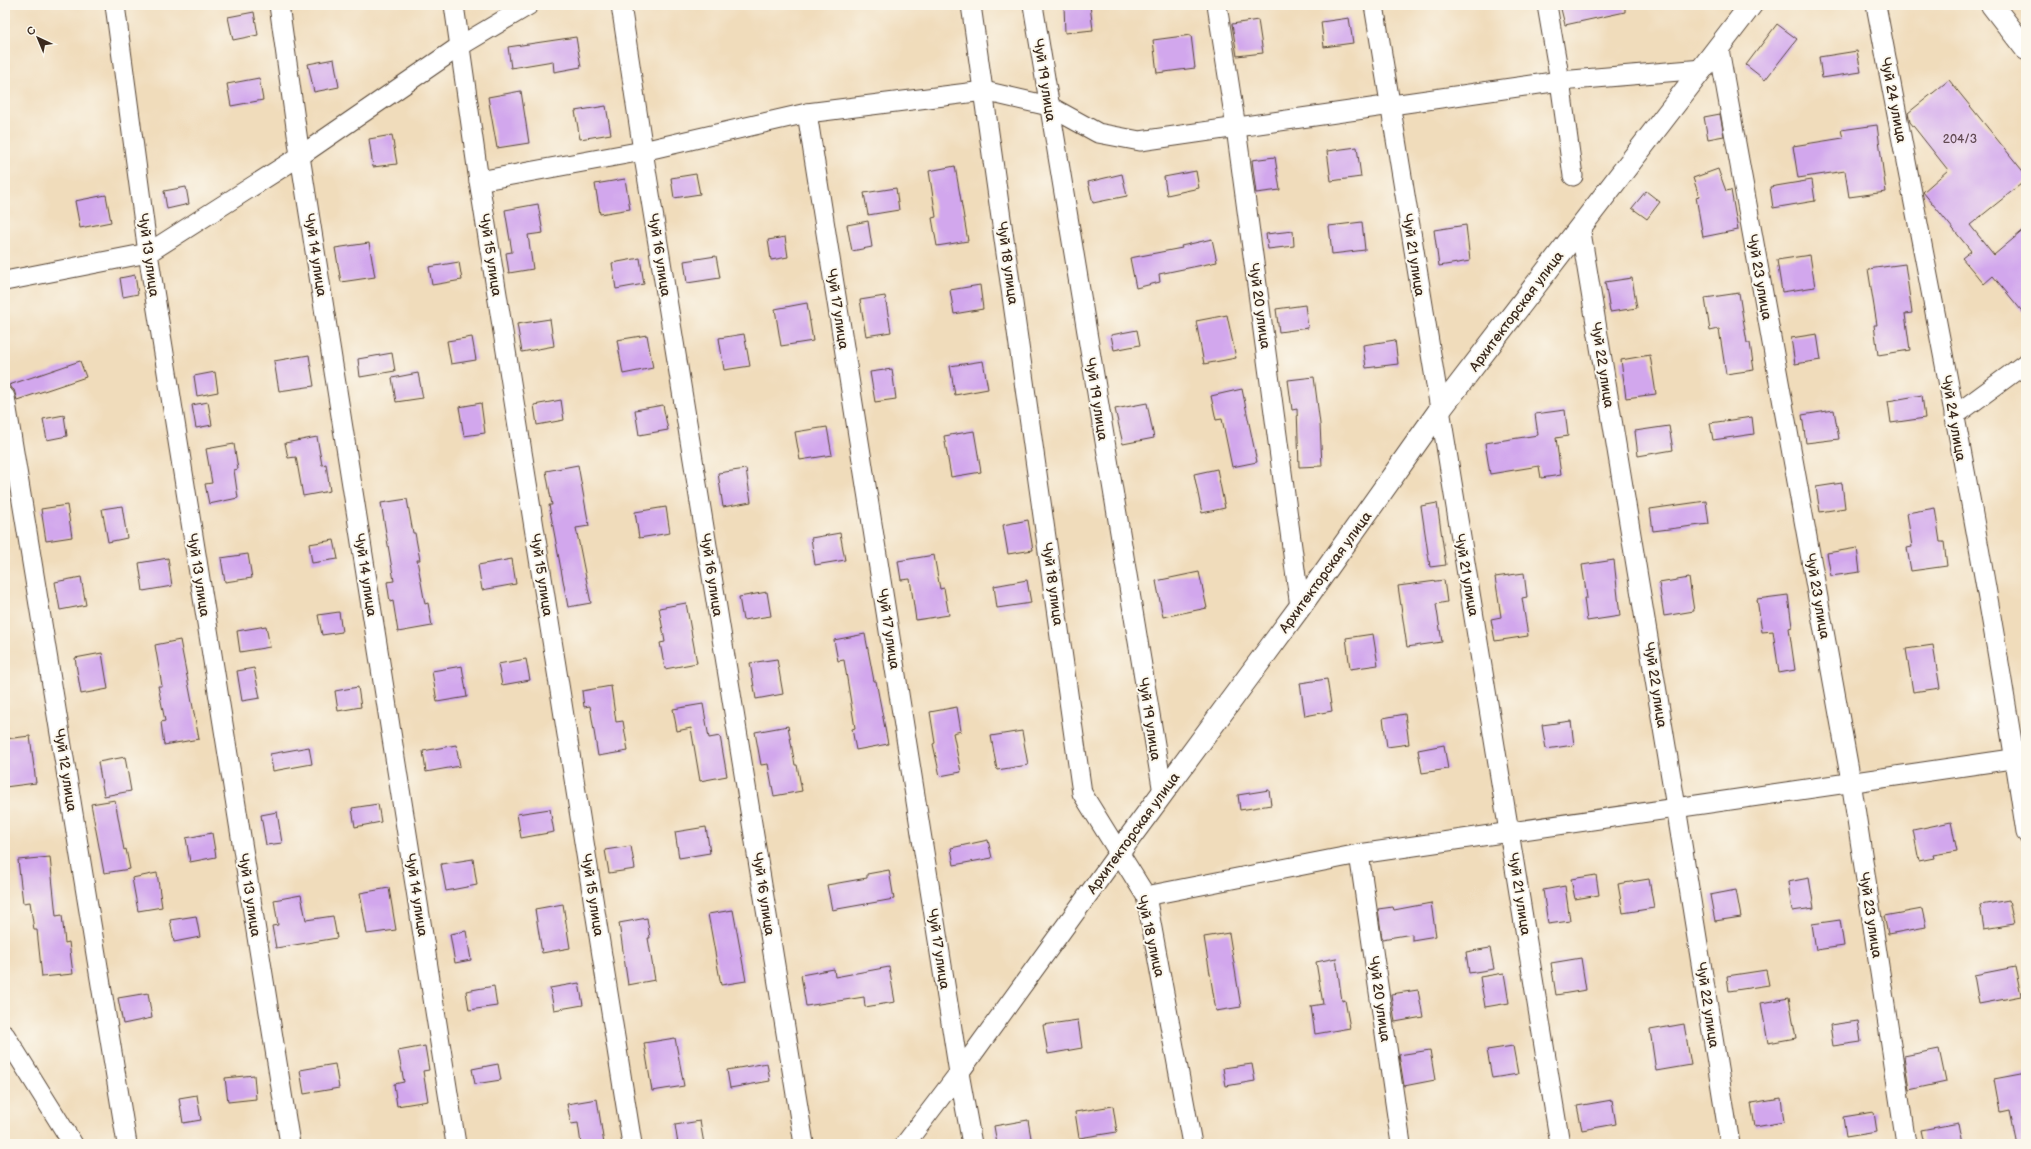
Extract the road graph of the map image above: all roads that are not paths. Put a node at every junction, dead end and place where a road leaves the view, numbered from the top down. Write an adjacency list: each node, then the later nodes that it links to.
1 (115, 5): 29 (street, Чуй 13 улица)
2 (279, 5): 25 (street, Чуй 14 улица)
3 (454, 5): 14 (street, Чуй 15 улица)
4 (529, 5): 14 (street)
5 (621, 5): 24 (street, Чуй 16 улица)
6 (971, 5): 19 (street, Чуй 18 улица)
7 (1033, 5): 21 (street, Чуй 19 улица)
8 (1217, 5): 23 (street, Чуй 20 улица)
9 (1374, 5): 20 (street, Чуй 21 улица)
10 (1547, 5): 18 (street)
11 (1751, 5): 15 (street, Архитекторская улица)
12 (1876, 5): 34 (street, Чуй 24 улица)
13 (1992, 5): 16 (street)
14 (460, 46): 25 (street); 27 (street, Чуй 15 улица)
15 (1719, 49): 17 (street, Архитекторская улица); 37 (street, Чуй 23 улица)
16 (2026, 49)
17 (1703, 69): 18 (street); 28 (street, Архитекторская улица)
18 (1560, 81): 20 (street); 26 (street)
19 (984, 91): 21 (street); 22 (street); 42 (street, Чуй 18 улица)
20 (1391, 105): 23 (street); 33 (street, Чуй 21 улица)
21 (1049, 106): 23 (street); 38 (street, Чуй 19 улица)
22 (807, 113): 24 (street); 46 (street, Чуй 17 улица)
23 (1236, 128): 35 (street, Чуй 20 улица)
24 (642, 150): 27 (street); 52 (street, Чуй 16 улица)
25 (300, 156): 29 (street); 50 (street, Чуй 14 улица)
26 (1573, 176)
27 (479, 180): 51 (street, Чуй 15 улица)
28 (1580, 226): 33 (street, Архитекторская улица); 39 (street, Чуй 22 улица)
29 (148, 253): 30 (street); 49 (street, Чуй 13 улица)
30 (5, 281)
31 (2026, 363): 34 (street)
32 (5, 397): 48 (street, Чуй 12 улица)
33 (1439, 411): 35 (street, Архитекторская улица); 40 (street, Чуй 21 улица)
34 (1954, 416): 36 (street, Чуй 24 улица)
35 (1300, 607): 38 (street, Архитекторская улица)
36 (2020, 757): 37 (street); 41 (street, Чуй 24 улица)
37 (1851, 781): 39 (street); 59 (street, Чуй 23 улица)
38 (1163, 793): 42 (street, Архитекторская улица)
39 (1676, 807): 40 (street); 58 (street, Чуй 22 улица)
40 (1510, 832): 43 (street); 57 (street, Чуй 21 улица)
41 (2026, 832)
42 (1119, 852): 44 (street, Чуй 18 улица); 46 (street, Архитекторская улица)
43 (1359, 854): 44 (street); 56 (street, Чуй 20 улица)
44 (1146, 896): 55 (street, Чуй 18 улица)
45 (5, 1035): 47 (street)
46 (959, 1073): 53 (street, Архитекторская улица); 54 (street, Чуй 17 улица)
47 (75, 1143)
48 (127, 1144)
49 (290, 1144)
50 (456, 1144)
51 (632, 1144)
52 (804, 1144)
53 (905, 1144)
54 (972, 1144)
55 (1192, 1144)
56 (1401, 1144)
57 (1560, 1144)
58 (1730, 1144)
59 (1906, 1144)

